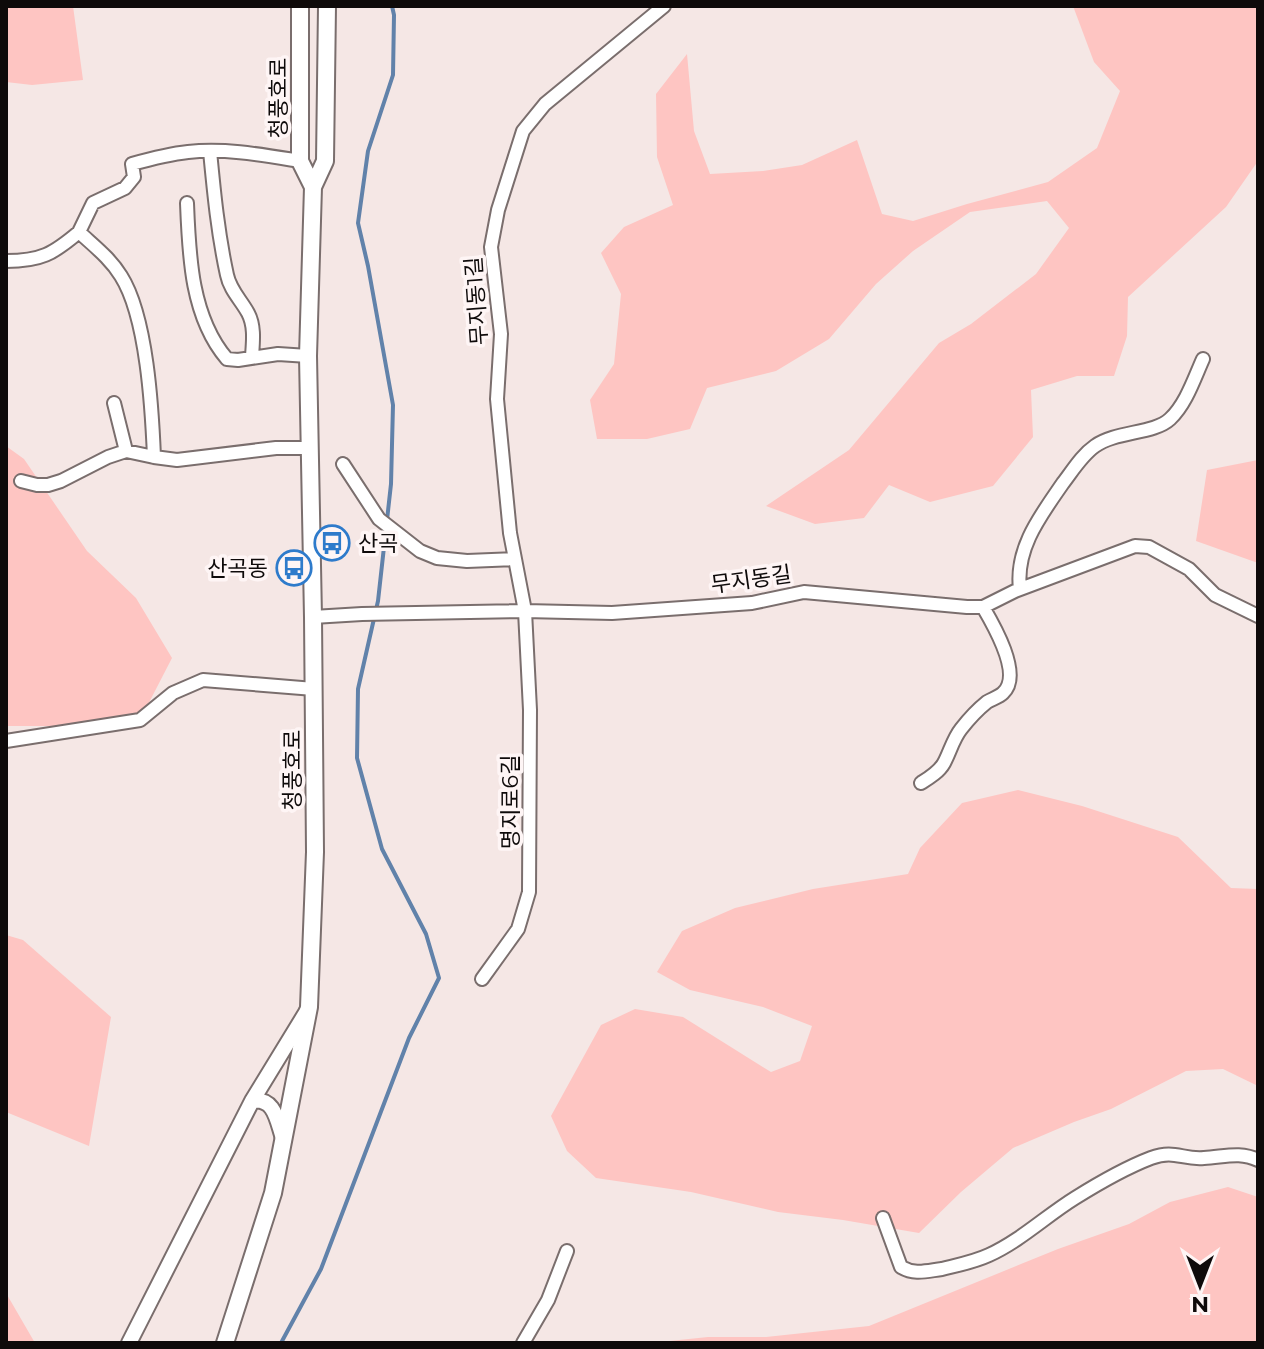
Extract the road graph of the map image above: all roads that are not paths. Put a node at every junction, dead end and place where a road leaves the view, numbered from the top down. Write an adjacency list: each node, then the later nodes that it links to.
1 (300, 6): 5 (main road, 청풍호로)
2 (327, 6): 6 (main road, 청풍호로)
3 (664, 6): 19 (street, 무지동1길)
4 (210, 151): 5 (street); 8 (street); 10 (street)
5 (300, 161): 6 (main road, 청풍호로)
6 (313, 187): 11 (main road, 청풍호로)
7 (187, 203): 10 (street)
8 (79, 232): 9 (street); 16 (street)
9 (6, 261)
10 (252, 356): 11 (street)
11 (308, 356): 14 (main road, 청풍호로)
12 (1203, 359): 20 (street)
13 (114, 403): 15 (street)
14 (309, 448): 16 (street); 24 (main road, 청풍호로)
15 (126, 451): 16 (street); 18 (street)
16 (154, 457)
17 (343, 464): 19 (street)
18 (21, 481)
19 (514, 559): 22 (street, 무지동1길)
20 (1020, 589): 21 (street, 무지동길); 23 (street, 무지동길)
21 (983, 607): 22 (street, 무지동길); 27 (street)
22 (525, 611): 24 (street, 무지동길); 28 (street, 명지로6길)
23 (1258, 616)
24 (313, 617): 25 (main road, 청풍호로)
25 (314, 689): 26 (street); 29 (main road, 청풍호로)
26 (6, 741)
27 (921, 783)
28 (482, 979)
29 (309, 1007): 30 (street); 31 (main road, 청풍호로)
30 (252, 1101): 31 (street); 35 (street)
31 (283, 1138): 36 (main road, 청풍호로)
32 (1258, 1160): 33 (street)
33 (883, 1218)
34 (567, 1251): 37 (street)
35 (129, 1343)
36 (225, 1343)
37 (523, 1343)

